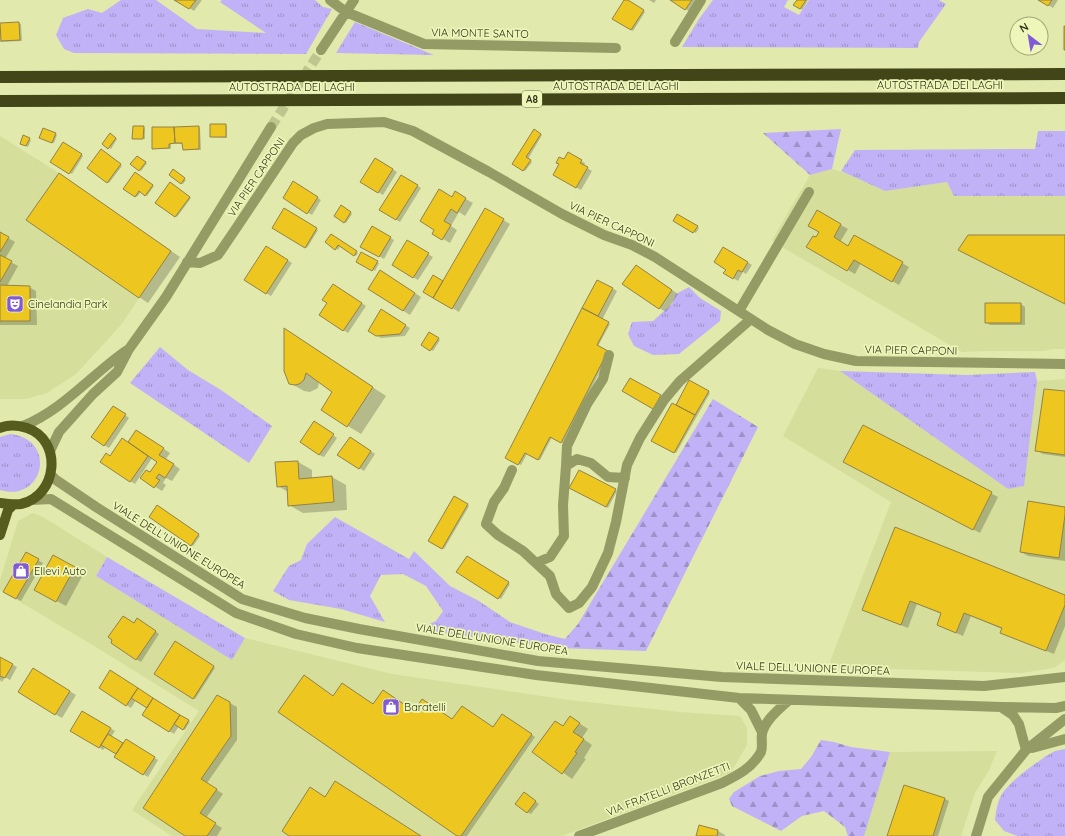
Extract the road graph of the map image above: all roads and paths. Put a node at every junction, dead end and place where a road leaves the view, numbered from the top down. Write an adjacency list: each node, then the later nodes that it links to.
1 (330, 0): 4 (street, VIA MONTE SANTO)
2 (354, 0): 4 (street)
3 (701, 0): 5 (street)
4 (346, 12): 6 (street, VIA MONTE SANTO); 7 (street)
5 (675, 42)
6 (616, 48)
7 (321, 50)
8 (1065, 74): 9 (highway, AUTOSTRADA DEI LAGHI / A8)
9 (0, 76)
10 (1065, 98): 11 (highway, AUTOSTRADA DEI LAGHI / A8)
11 (0, 101)
12 (271, 127): 14 (street, VIA PIER CAPPONI)
13 (809, 192): 15 (street)
14 (187, 262): 15 (street, VIA PIER CAPPONI); 17 (street, VIA PIER CAPPONI)
15 (739, 311): 16 (street, VIA PIER CAPPONI)
16 (751, 319): 19 (street, VIA PIER CAPPONI); 26 (street)
17 (129, 349): 21 (street, VIA PIER CAPPONI); 22 (street, VIA PIER CAPPONI)
18 (609, 355): 23 (street)
19 (1065, 364)
20 (1, 426): 21 (main road)
21 (22, 426): 22 (main road)
22 (50, 451): 25 (main road)
23 (566, 466): 26 (street); 31 (street)
24 (512, 470): 31 (street)
25 (51, 475): 27 (main road); 32 (street, VIALE DELL'UNIONE EUROPEA)
26 (624, 478): 31 (street)
27 (31, 500): 29 (main road); 33 (street)
28 (0, 502): 29 (main road)
29 (13, 505): 30 (main road)
30 (0, 535)
31 (536, 563)
32 (1065, 677)
33 (739, 698): 34 (street); 38 (street)
34 (789, 700): 36 (street); 38 (street, VIA FRATELLI BRONZETTI)
35 (1065, 706): 36 (street)
36 (1001, 707): 40 (street)
37 (1065, 719): 40 (street)
38 (762, 732): 41 (street, VIA FRATELLI BRONZETTI)
39 (1065, 739): 40 (street)
40 (1026, 750): 43 (street)
41 (594, 833): 42 (street, VIA FRATELLI BRONZETTI)
42 (579, 836)
43 (976, 836)

